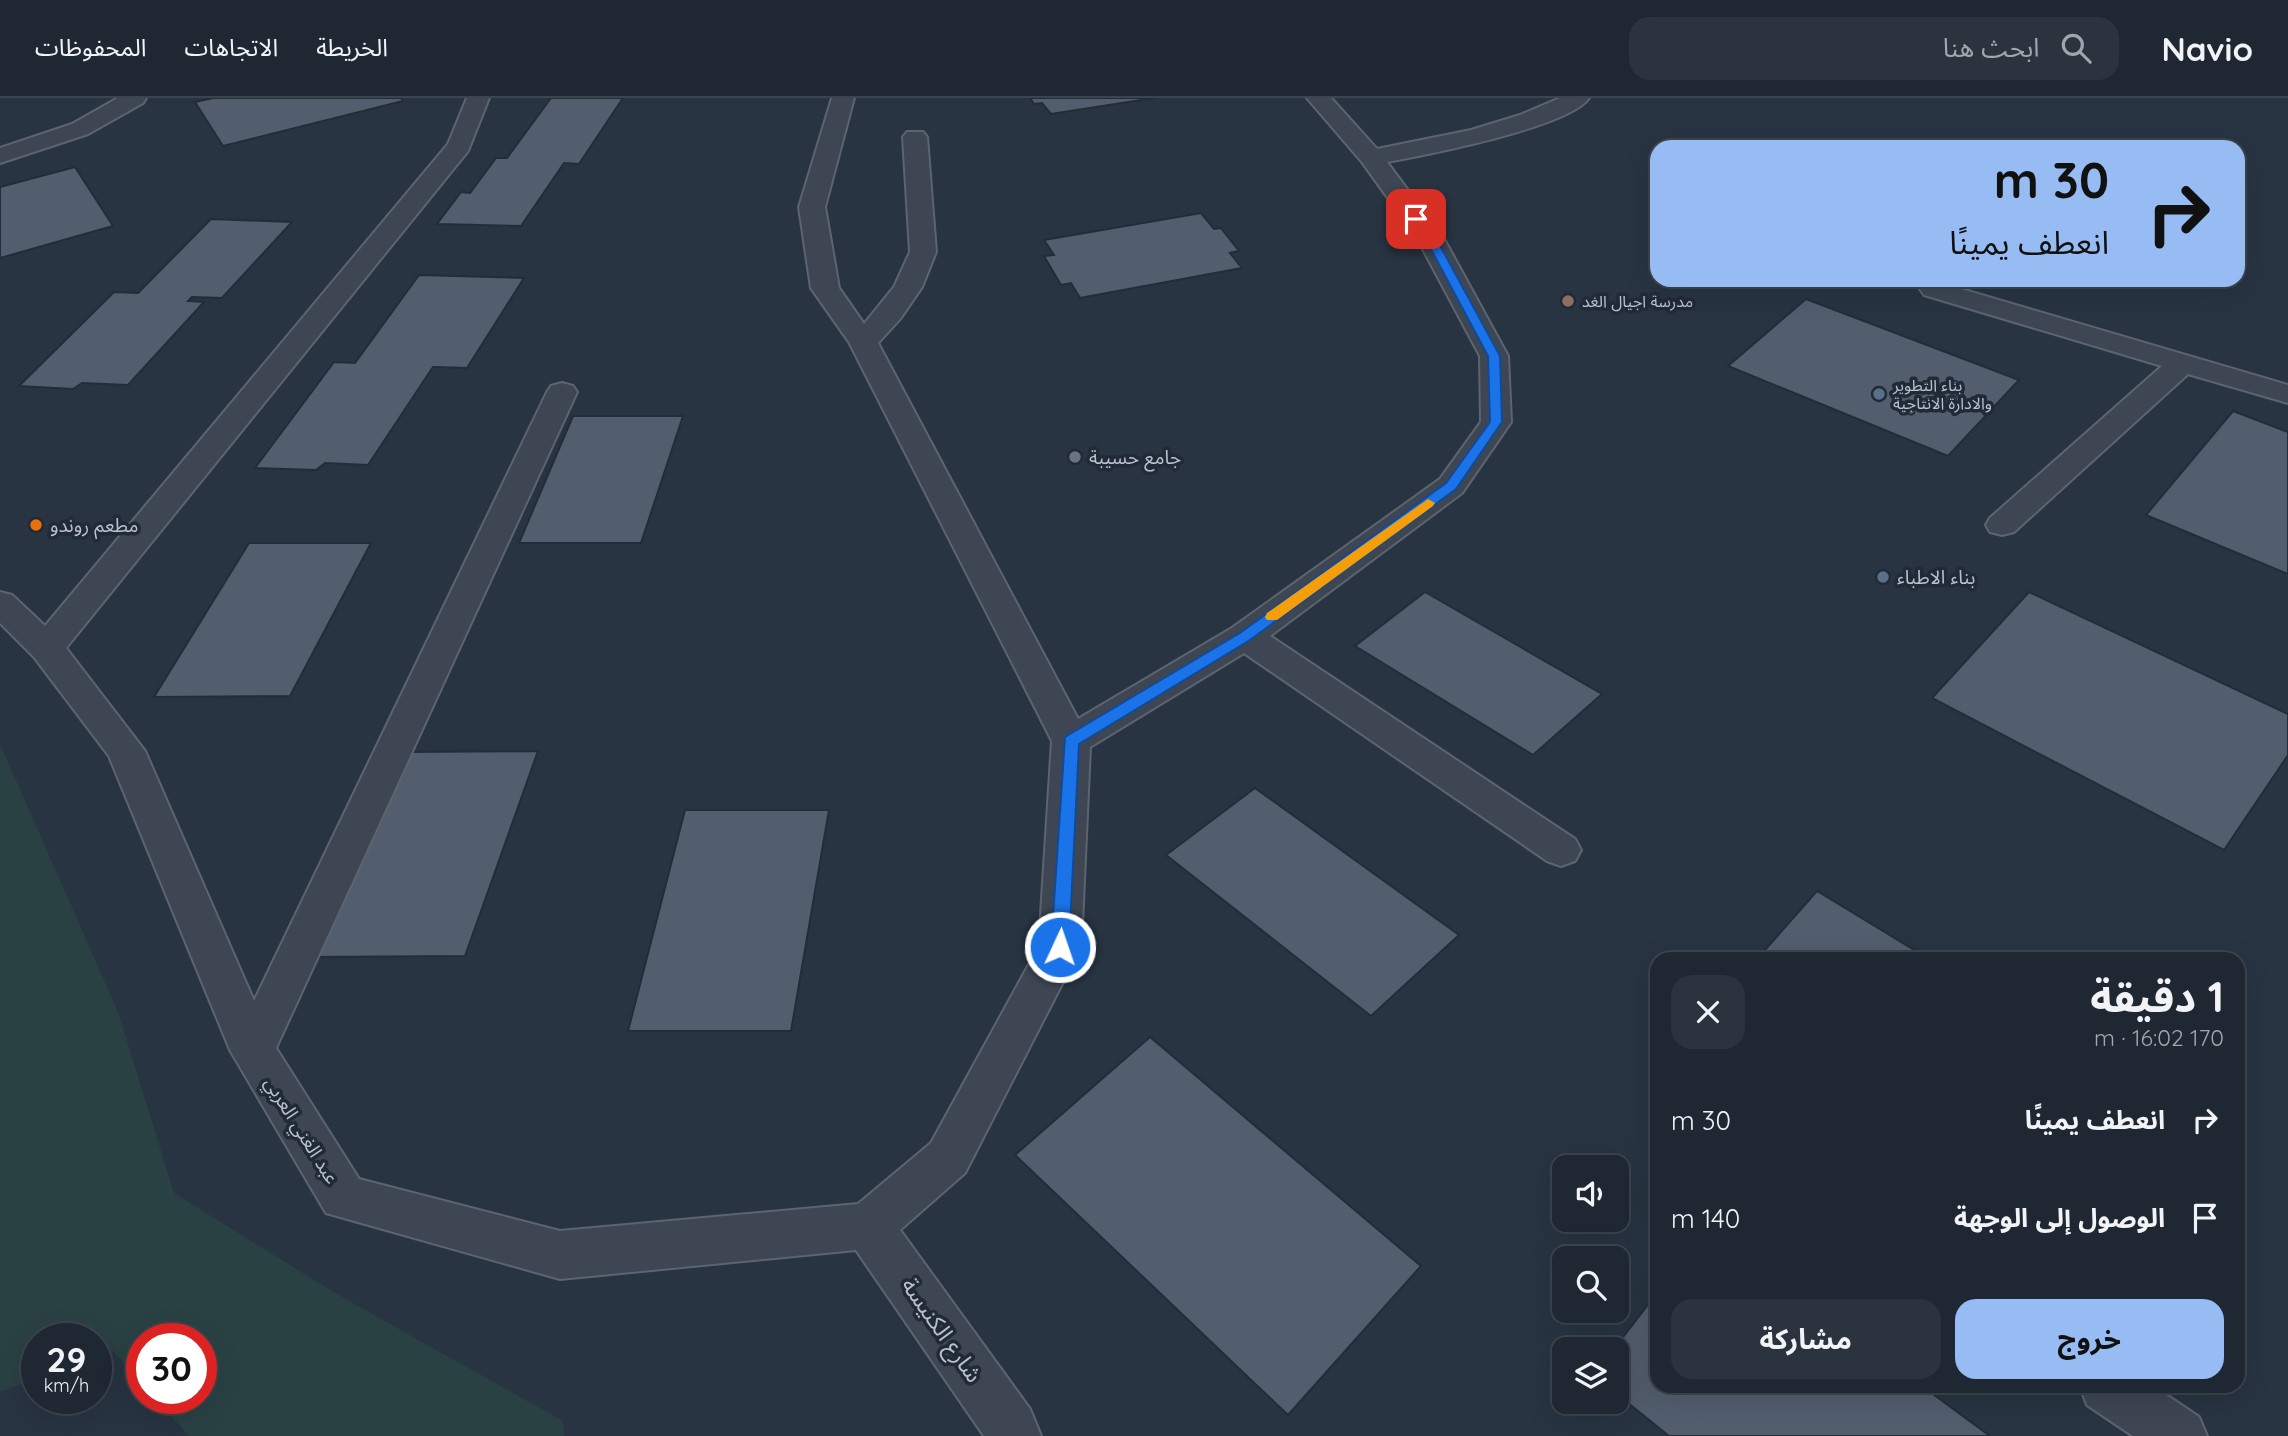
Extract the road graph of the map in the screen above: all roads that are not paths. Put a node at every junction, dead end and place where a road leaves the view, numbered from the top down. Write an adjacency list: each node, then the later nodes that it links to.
1 (131, 98): 7 (street)
2 (478, 98): 17 (street)
3 (842, 98): 10 (street)
4 (1318, 98): 8 (street)
5 (1578, 98): 8 (street)
6 (915, 137): 10 (street)
7 (0, 156)
8 (1371, 157): 16 (street)
9 (1934, 289): 11 (street)
10 (863, 342): 18 (street)
11 (2184, 362): 13 (street); 14 (street)
12 (562, 392): 20 (street)
13 (2288, 394)
14 (2003, 525)
15 (0, 603): 17 (street, عبد الغني العربي)
16 (1245, 636): 18 (street); 19 (street)
17 (47, 648): 20 (street, عبد الغني العربي)
18 (1071, 741): 21 (street)
19 (1561, 850)
20 (253, 1050): 21 (street, عبد الغني العربي)
21 (869, 1226): 23 (street, شارع الكنيسة)
22 (2116, 1393): 24 (street)
23 (1014, 1436)
24 (2180, 1436)

